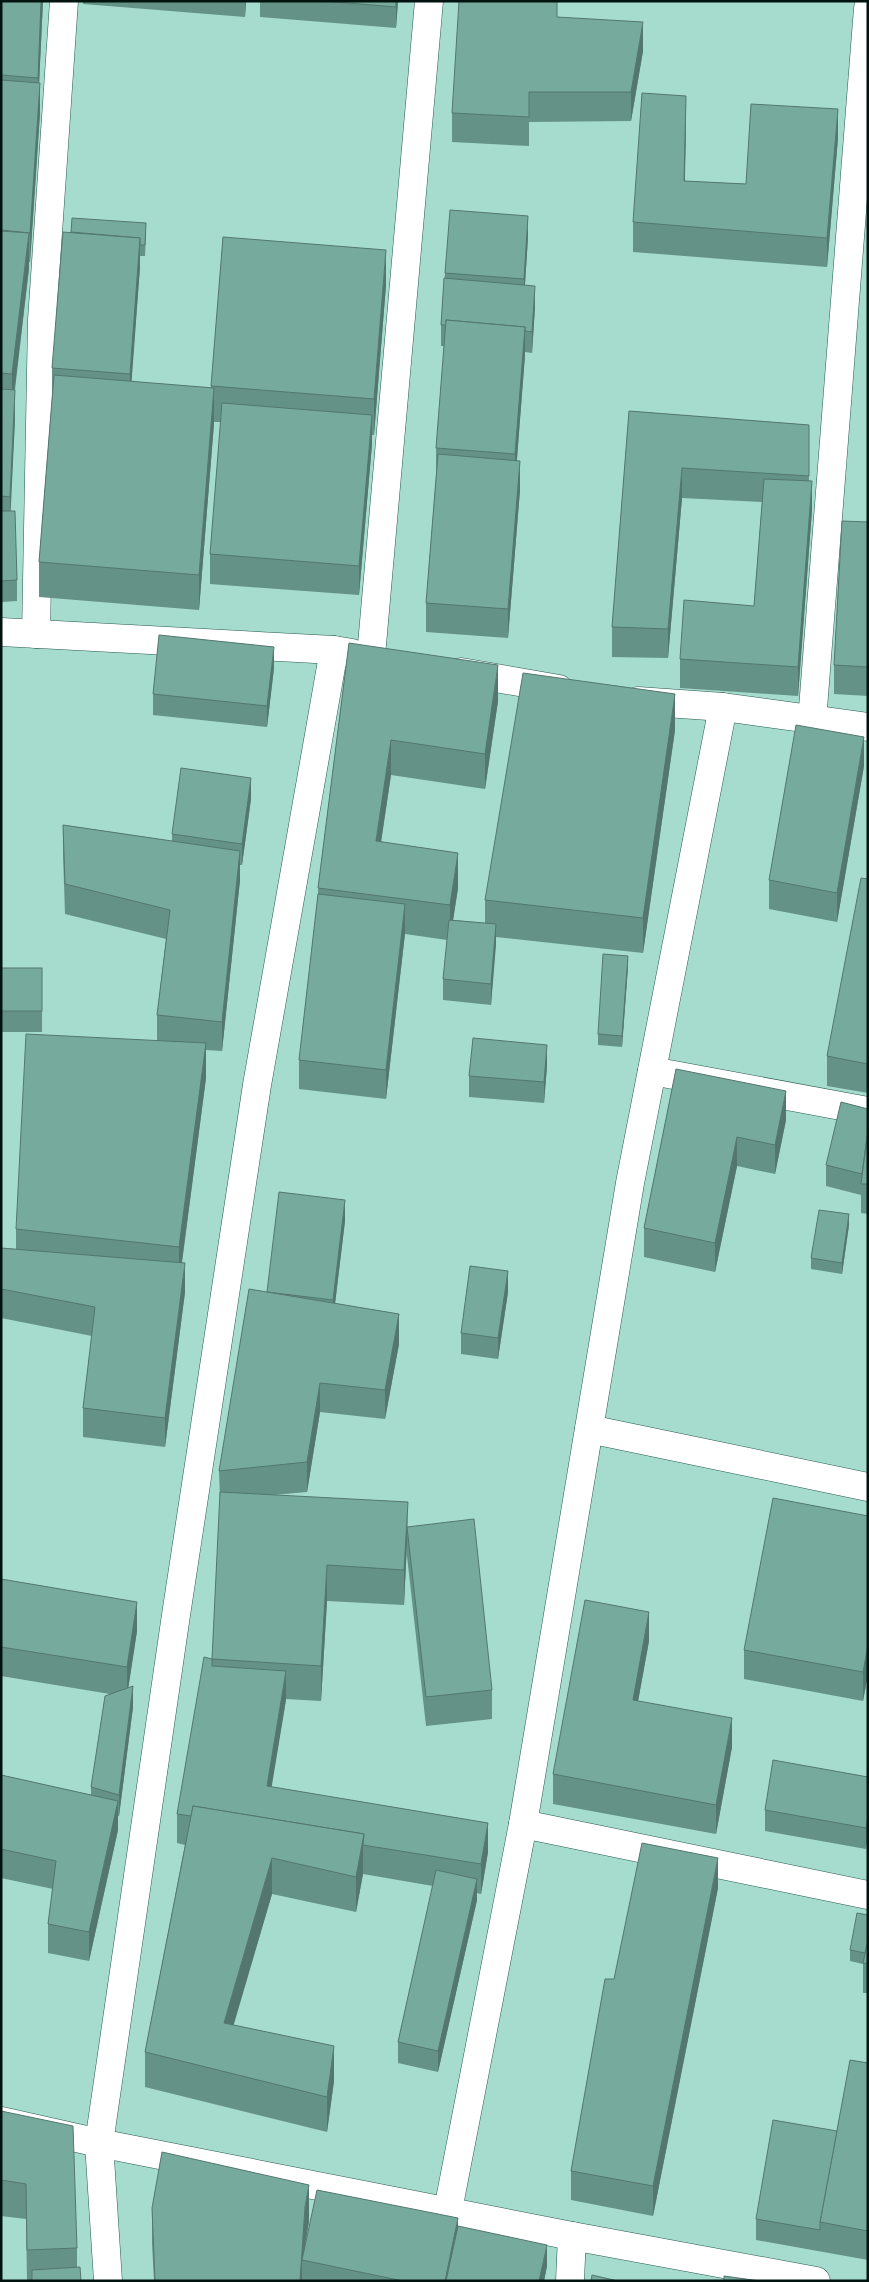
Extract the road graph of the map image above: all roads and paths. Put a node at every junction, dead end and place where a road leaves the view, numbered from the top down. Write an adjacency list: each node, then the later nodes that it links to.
1 (64, 1): 5 (street)
2 (429, 1): 7 (street)
3 (868, 8): 13 (street)
4 (1, 632): 5 (street)
5 (36, 634): 6 (street)
6 (334, 650): 7 (street); 22 (street)
7 (371, 656): 8 (street)
8 (400, 661)
9 (439, 668): 10 (street)
10 (584, 694)
11 (613, 698): 12 (street)
12 (723, 707): 13 (street); 15 (street)
13 (812, 721): 14 (street)
14 (868, 727)
15 (652, 1071): 16 (street); 17 (street)
16 (868, 1111)
17 (589, 1429): 18 (street); 19 (street)
18 (868, 1487)
19 (523, 1824): 20 (street); 23 (street)
20 (868, 1895)
21 (1, 2121): 22 (street)
22 (99, 2143): 23 (street); 25 (street)
23 (448, 2210): 24 (street)
24 (572, 2236): 26 (street); 27 (street)
25 (108, 2281)
26 (570, 2281)
27 (816, 2281)

